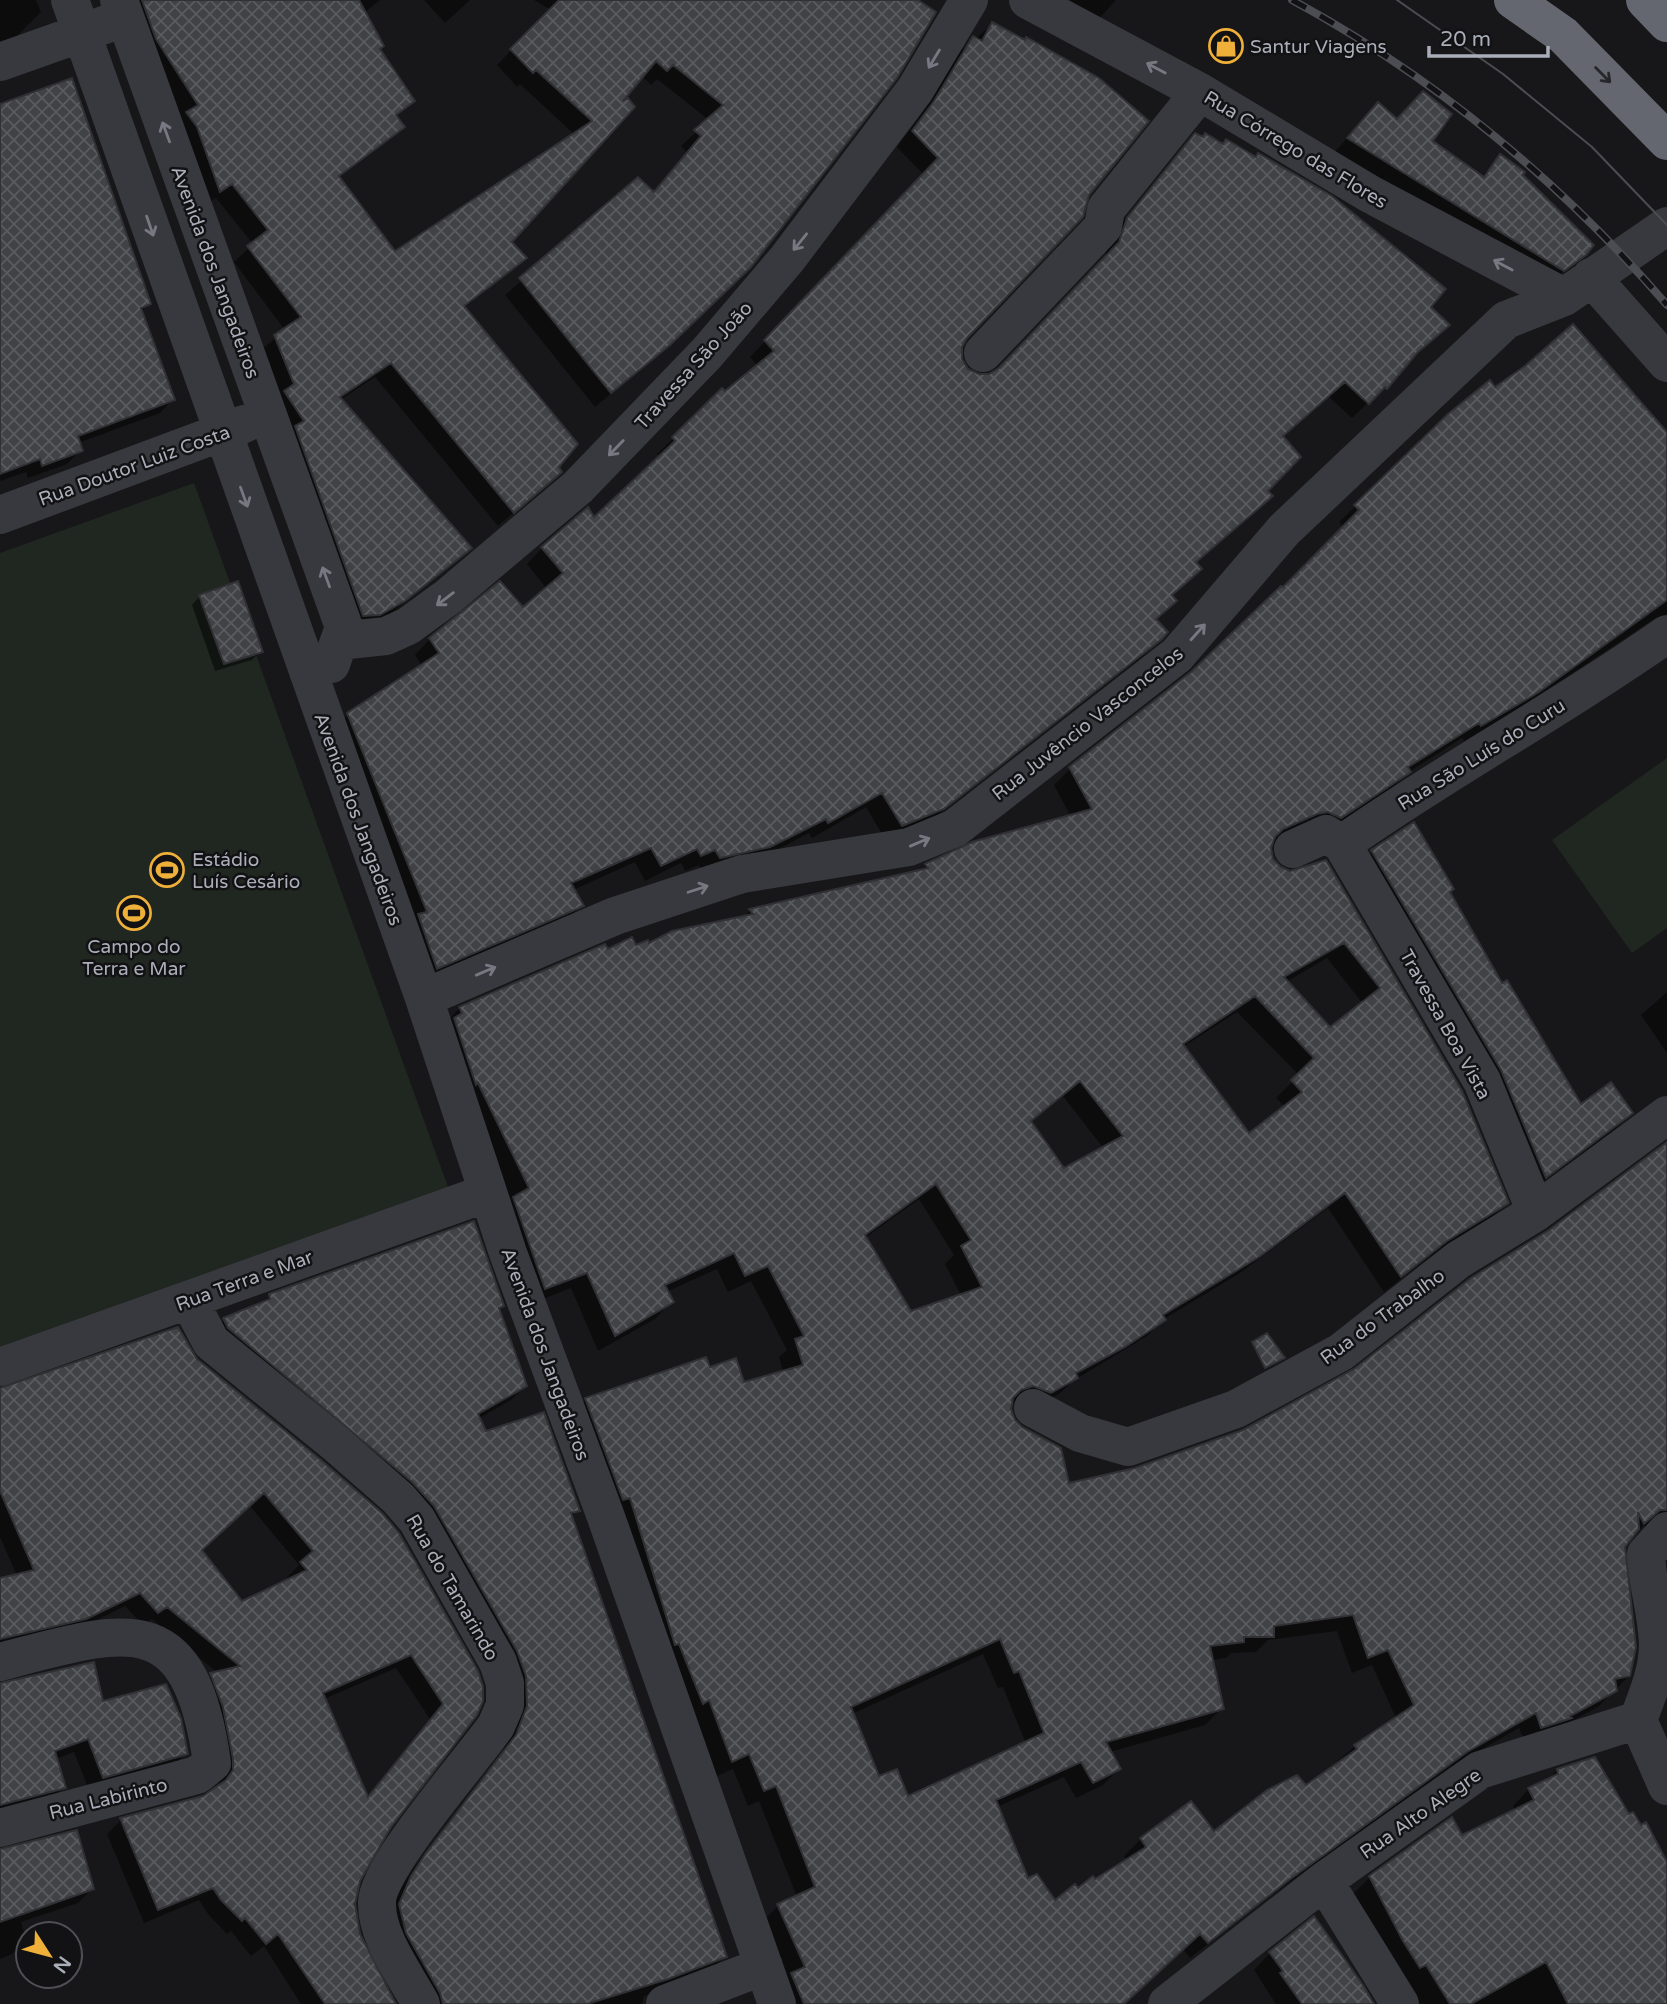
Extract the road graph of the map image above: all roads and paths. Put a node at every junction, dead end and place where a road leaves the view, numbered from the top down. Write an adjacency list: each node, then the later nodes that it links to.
1 (969, 0): 19 (street, Travessa São João, one-way to 19)
2 (1028, 0): 9 (street, Rua Córrego das Flores, one-way to 2)
3 (1513, 0): 10 (highway, one-way to 10)
4 (1645, 0): 7 (highway)
5 (122, 8): 6 (street); 15 (street, Avenida dos Jangadeiros, one-way to 5)
6 (76, 16): 8 (street); 16 (street, Avenida dos Jangadeiros, one-way to 16)
7 (1667, 23)
8 (0, 62)
9 (1200, 92): 12 (street, Rua Córrego das Flores, one-way to 9); 13 (street)
10 (1667, 141)
11 (1667, 226): 12 (street, Rua Juvêncio Vasconcelos)
12 (1577, 287): 14 (street); 23 (street, Rua Juvêncio Vasconcelos, one-way to 12)
13 (983, 353)
14 (1667, 363)
15 (268, 415): 16 (street, Rua Doutor Luiz Costa); 19 (street, Avenida dos Jangadeiros, one-way to 15)
16 (222, 433): 17 (street, Rua Doutor Luiz Costa); 20 (street, Avenida dos Jangadeiros, one-way to 20)
17 (0, 515)
18 (1667, 635): 21 (street, Rua São Luís do Curu)
19 (340, 641): 20 (street, Avenida dos Jangadeiros)
20 (318, 703): 23 (street, Avenida dos Jangadeiros)
21 (1342, 844): 22 (street); 26 (street, Travessa Boa Vista)
22 (1293, 849)
23 (424, 998): 25 (street, Avenida dos Jangadeiros)
24 (1667, 1115): 26 (street, Rua do Trabalho)
25 (487, 1193): 27 (street, Rua Terra e Mar); 36 (street, Avenida dos Jangadeiros)
26 (1536, 1212): 29 (street, Rua do Trabalho)
27 (189, 1300): 28 (street, Rua Terra e Mar); 37 (street, Rua do Tamarindo)
28 (0, 1367)
29 (1034, 1408)
30 (1667, 1531): 32 (street)
31 (0, 1662): 34 (street, Rua Labirinto)
32 (1638, 1720): 33 (street); 35 (street, Rua Alto Alegre)
33 (1667, 1786)
34 (0, 1828)
35 (1324, 1881): 40 (street, Rua Alto Alegre); 41 (street)
36 (764, 1966): 38 (street); 39 (street, Avenida dos Jangadeiros)
37 (421, 2004)
38 (665, 2004)
39 (778, 2004)
40 (1167, 2004)
41 (1400, 2004)

